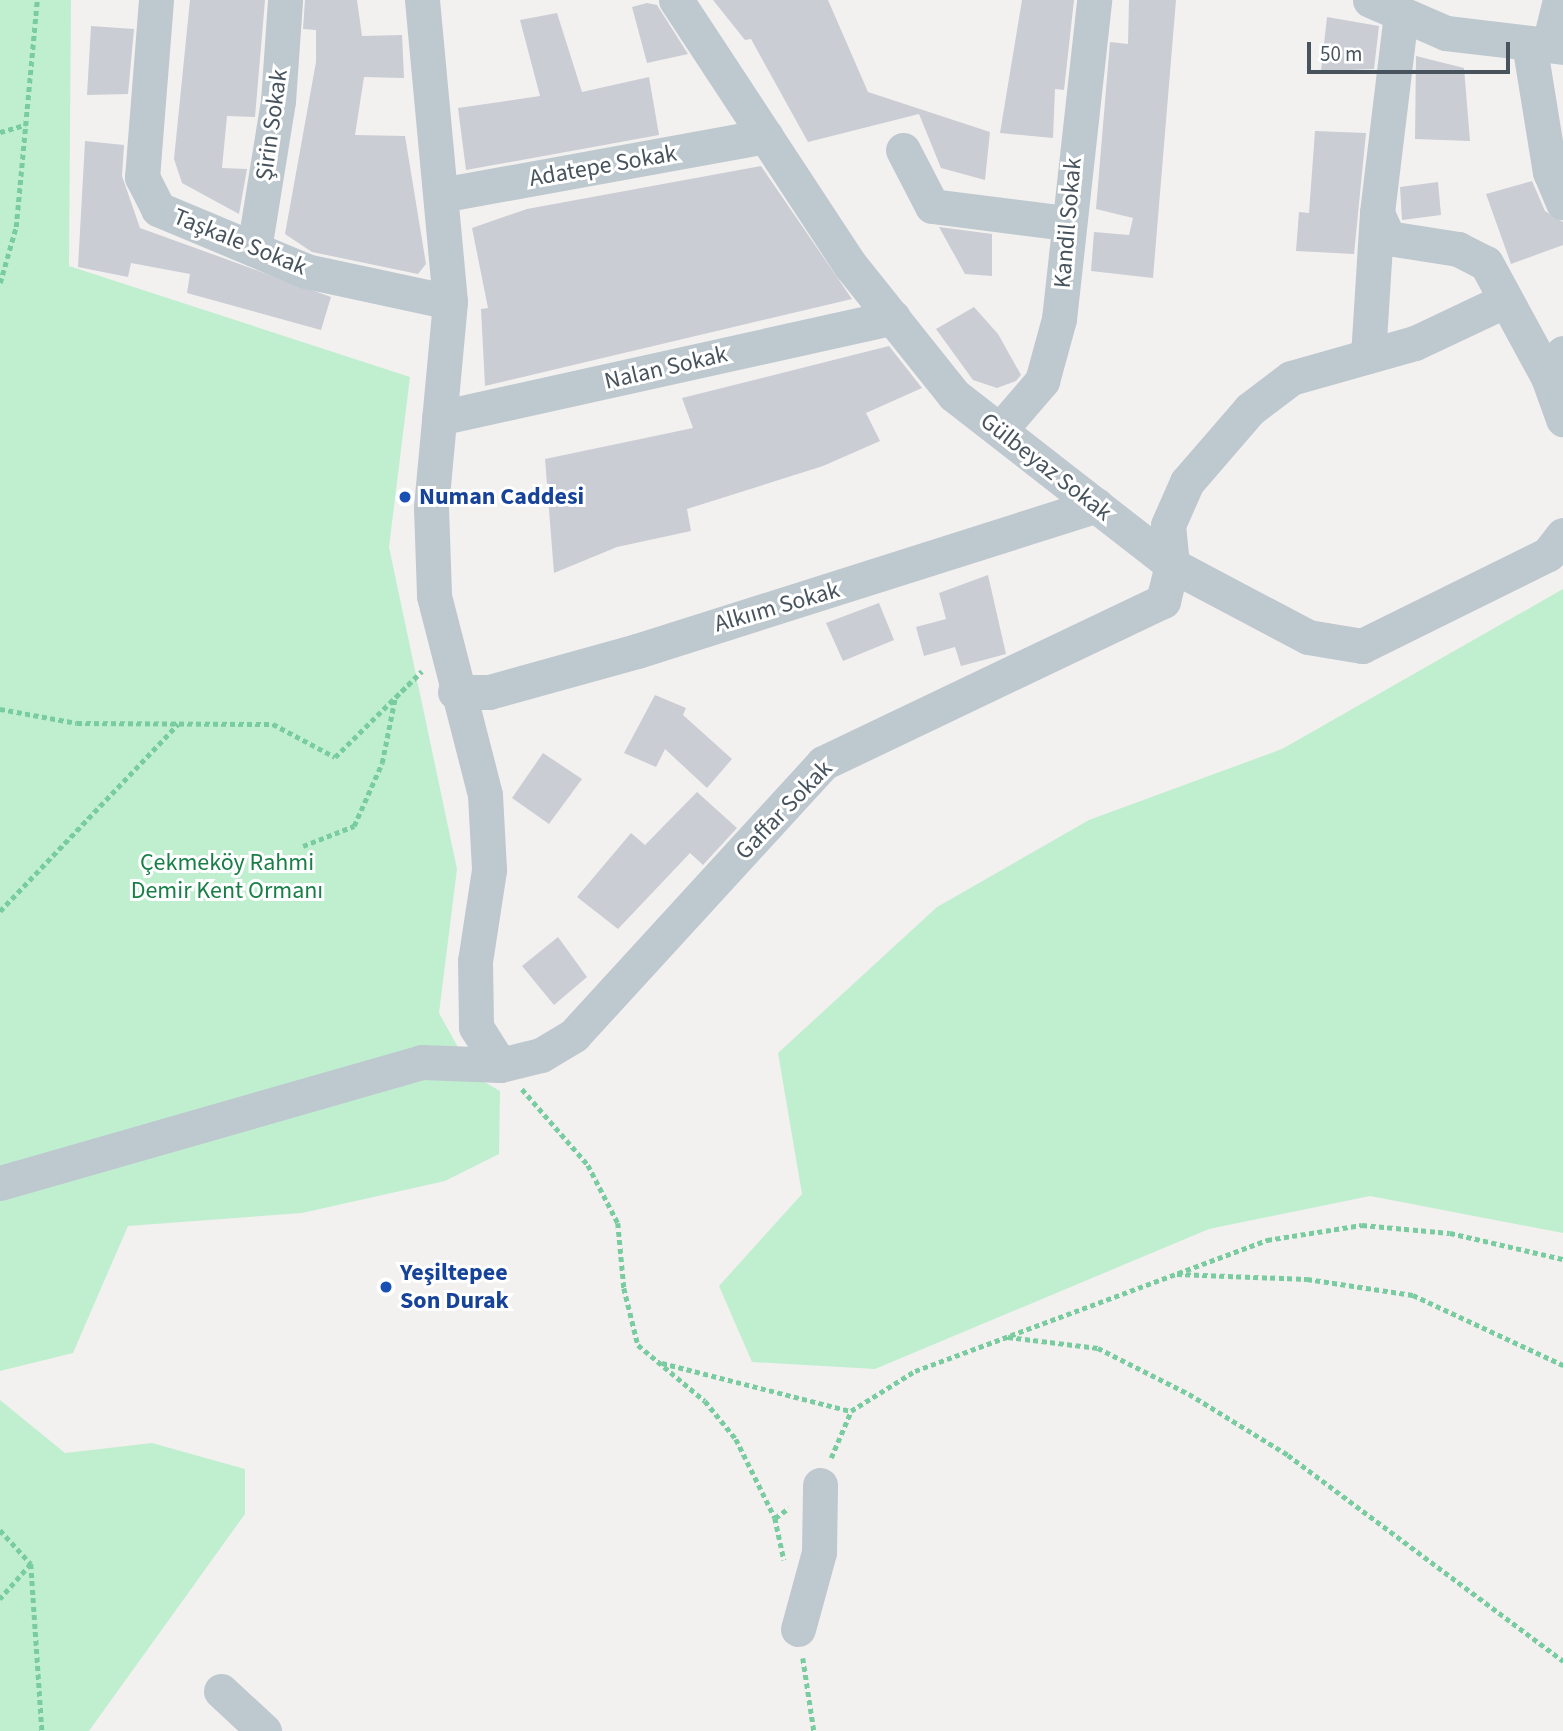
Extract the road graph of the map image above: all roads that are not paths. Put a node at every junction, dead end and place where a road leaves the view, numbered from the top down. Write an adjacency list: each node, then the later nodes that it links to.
1 (156, 0): 15 (street, Taşkale Sokak)
2 (285, 0): 15 (street, Şirin Sokak)
3 (425, 0): 11 (street)
4 (676, 0): 9 (street, Gülbeyaz Sokak)
5 (1094, 0): 14 (street, Kandil Sokak)
6 (1559, 0): 8 (street)
7 (1385, 7): 8 (street); 13 (street)
8 (1547, 45): 12 (street)
9 (766, 136): 11 (street, Adatepe Sokak); 18 (street, Gülbeyaz Sokak)
10 (903, 150): 14 (street)
11 (441, 195): 17 (street)
12 (1563, 202)
13 (1377, 213): 16 (street); 19 (street)
14 (1067, 223): 23 (street, Kandil Sokak)
15 (254, 249): 17 (street, Taşkale Sokak)
16 (1504, 301): 19 (street); 20 (street)
17 (450, 302): 21 (street)
18 (893, 317): 21 (street, Nalan Sokak); 23 (street, Gülbeyaz Sokak)
19 (1368, 356): 26 (street)
20 (1556, 365): 22 (street)
21 (439, 418): 27 (street)
22 (1563, 419)
23 (1000, 430): 24 (street, Gülbeyaz Sokak)
24 (1096, 505): 26 (street, Gülbeyaz Sokak); 27 (street, Alkıım Sokak)
25 (1563, 535): 26 (street, Gülbeyaz Sokak)
26 (1172, 565): 28 (street, Gaffar Sokak)
27 (455, 692): 28 (street)
28 (500, 1065): 29 (street)
29 (0, 1183)
30 (820, 1485): 31 (street)
31 (798, 1629)
32 (221, 1690): 33 (street)
33 (264, 1731)

